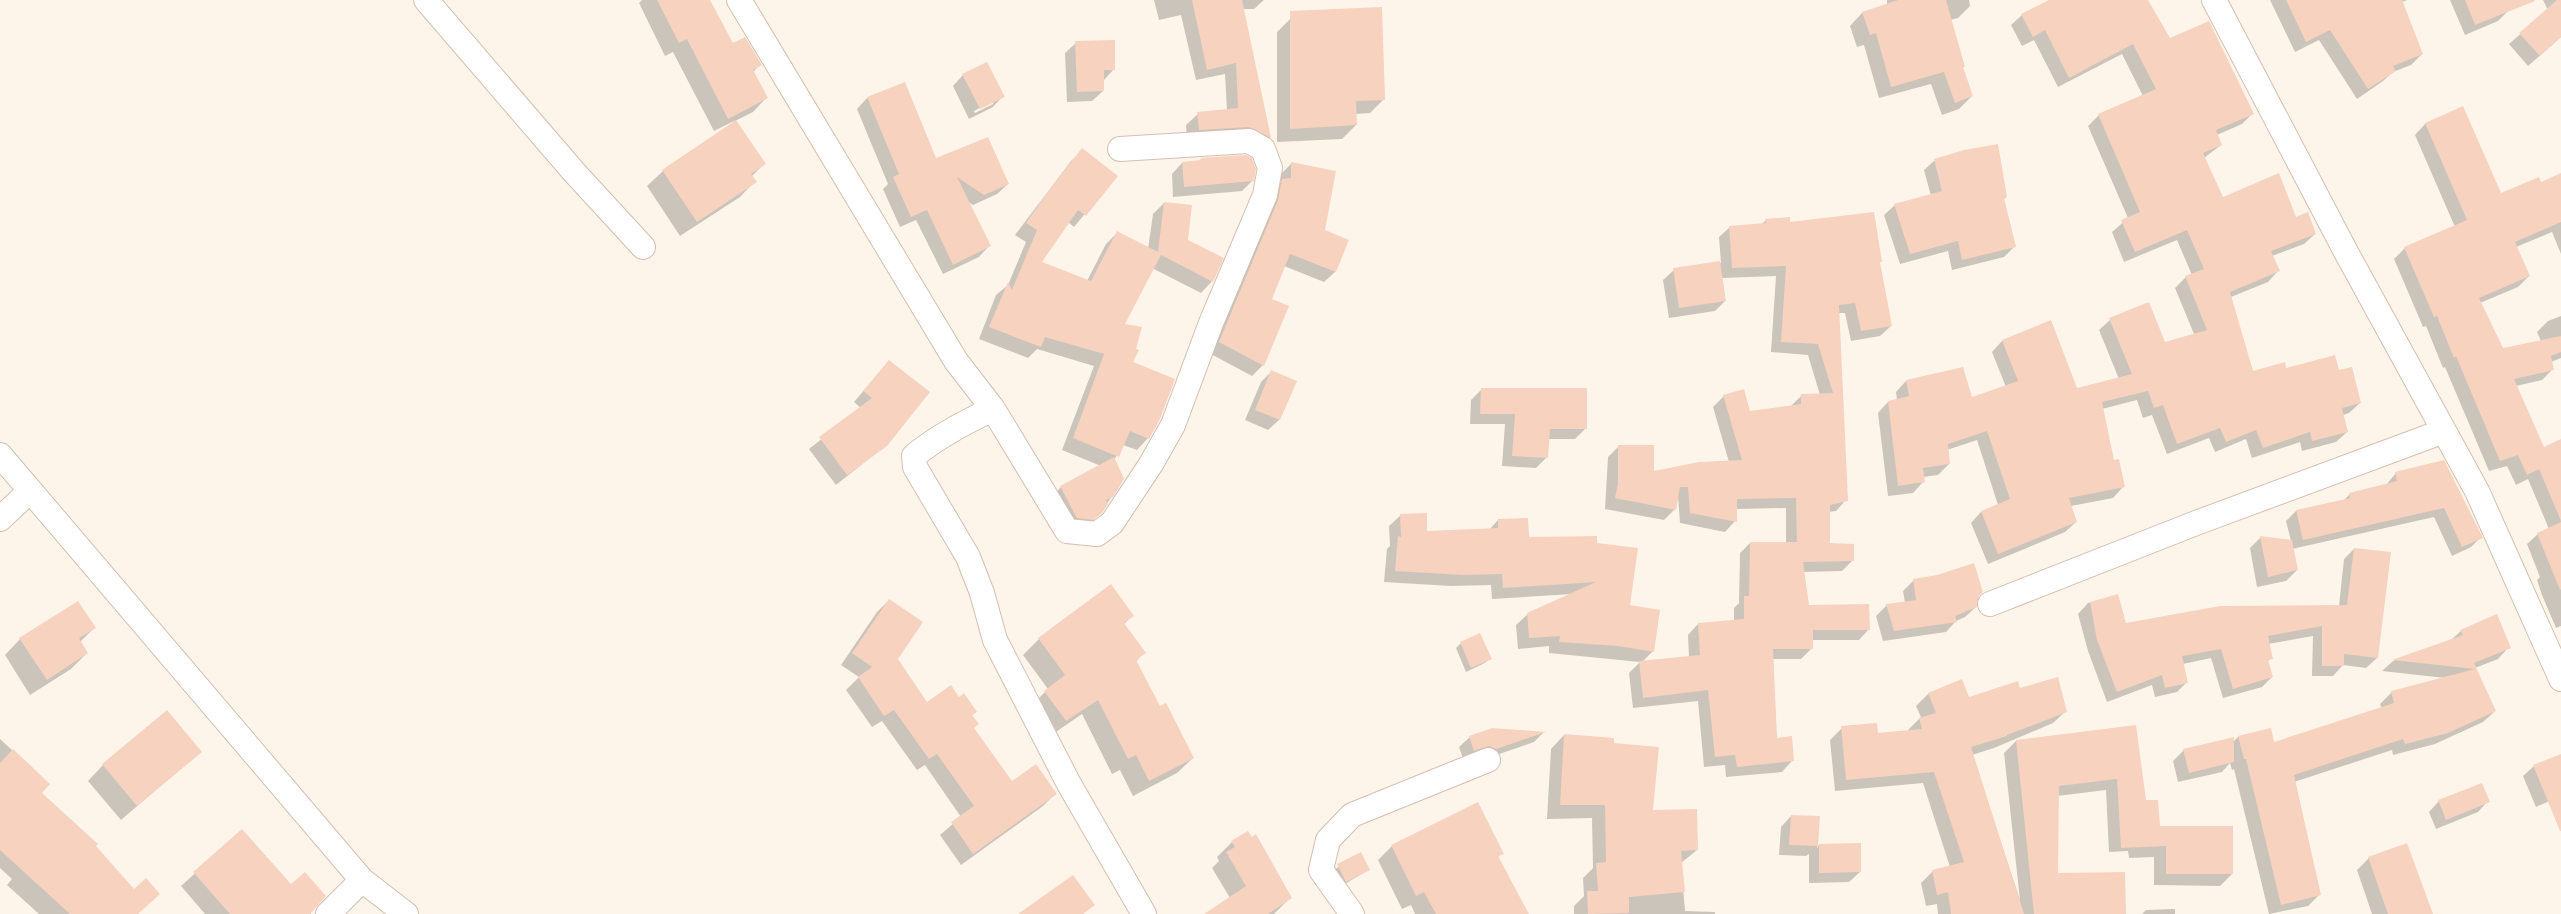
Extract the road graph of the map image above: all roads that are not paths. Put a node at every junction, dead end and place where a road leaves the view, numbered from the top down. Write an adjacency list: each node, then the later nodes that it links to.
1 (426, 0): 5 (street)
2 (739, 0): 6 (street)
3 (2214, 0): 7 (street)
4 (1120, 149): 6 (street)
5 (643, 247)
6 (992, 409): 17 (street)
7 (2444, 431): 11 (street); 12 (street)
8 (0, 455): 9 (street)
9 (30, 491): 10 (street); 14 (street)
10 (0, 519)
11 (1990, 604)
12 (2561, 679)
13 (1488, 760): 18 (street)
14 (362, 880): 15 (street); 16 (street)
15 (328, 914)
16 (406, 914)
17 (1144, 914)
18 (1352, 914)

